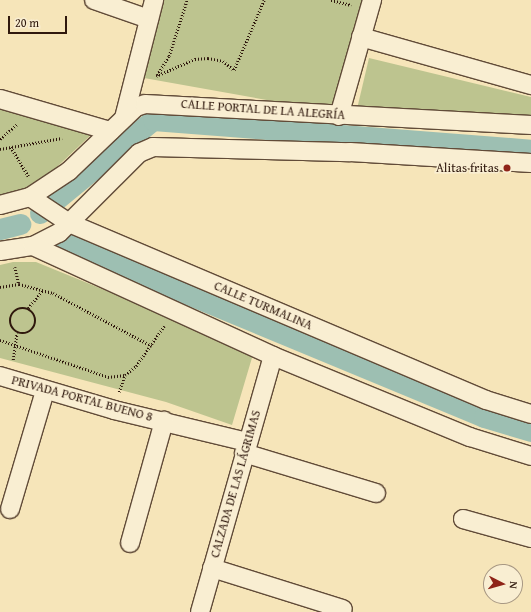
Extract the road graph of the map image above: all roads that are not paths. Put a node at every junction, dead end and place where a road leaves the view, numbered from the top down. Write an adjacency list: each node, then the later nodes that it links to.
1 (94, 0): 4 (street)
2 (154, 0): 4 (street)
3 (372, 0): 5 (street)
4 (149, 19): 9 (street)
5 (361, 37): 6 (street); 8 (street)
6 (531, 85)
7 (0, 99): 11 (street)
8 (339, 116): 9 (street, CALLE PORTAL DE LA ALEGRÍA); 10 (street, CALLE PORTAL DE LA ALEGRÍA)
9 (124, 118): 11 (street, CALLE PORTAL DE LA ALEGRÍA)
10 (531, 125)
11 (110, 131): 13 (street, CALLE PORTAL DE LA ALEGRÍA)
12 (531, 163): 15 (street)
13 (33, 194): 14 (street); 15 (street, CALLE TURMALINA)
14 (0, 205)
15 (69, 223): 16 (street); 21 (street, CALLE TURMALINA)
16 (33, 246): 17 (street); 18 (street)
17 (0, 251)
18 (273, 356): 23 (street, CALZADA DE LAS LÁGRIMAS); 24 (street)
19 (5, 377): 20 (street, PRIVADA PORTAL BUENO 8)
20 (44, 391): 22 (street, PRIVADA PORTAL BUENO 8); 26 (street)
21 (531, 414)
22 (164, 421): 23 (street, PRIVADA PORTAL BUENO 8); 29 (street, PRIVADA PORTAL BUENO 8)
23 (246, 448): 25 (street, PRIVADA PORTAL BUENO 8); 30 (street, CALZADA DE LAS LÁGRIMAS)
24 (531, 456)
25 (376, 494)
26 (10, 509)
27 (463, 519): 28 (street)
28 (531, 538)
29 (130, 543)
30 (212, 568): 31 (street); 32 (street, CALZADA DE LAS LÁGRIMAS)
31 (343, 610)
32 (200, 612)

